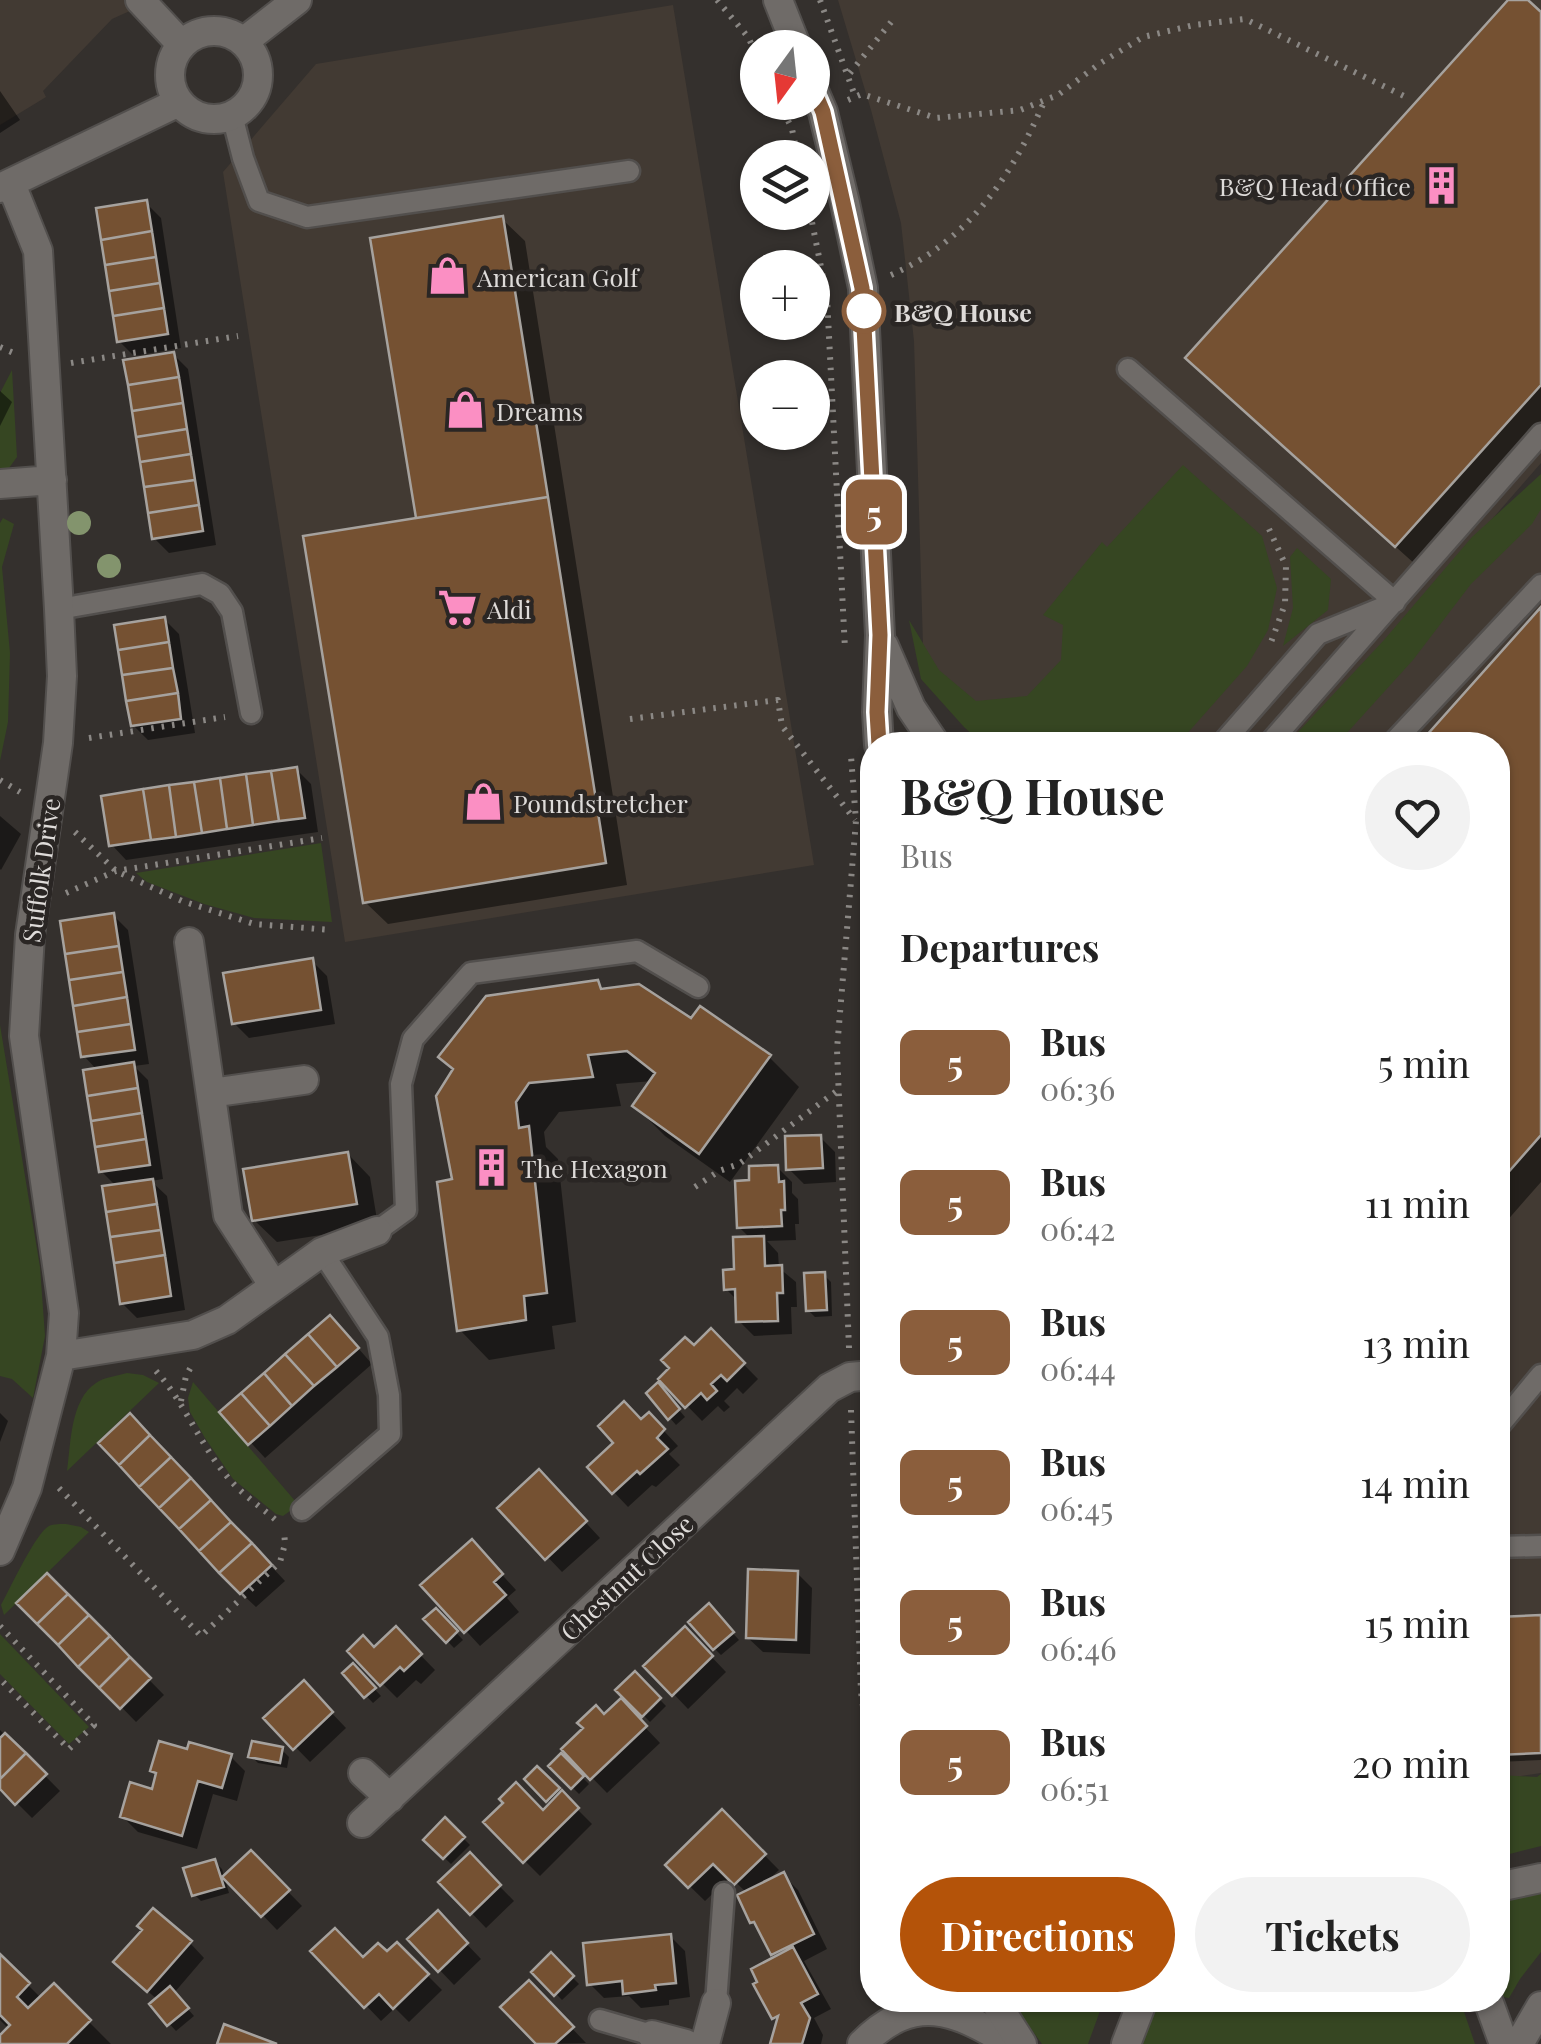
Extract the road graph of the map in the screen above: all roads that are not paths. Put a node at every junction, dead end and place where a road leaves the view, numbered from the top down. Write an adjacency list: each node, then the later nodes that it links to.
1 (140, 0): 6 (street)
2 (298, 0): 5 (street)
3 (778, 0): 4 (street)
4 (790, 30)
5 (243, 42): 6 (street); 8 (street)
6 (182, 45): 7 (street)
7 (179, 102): 8 (street); 11 (street)
8 (232, 115): 10 (lane)
9 (825, 120): 19 (street)
10 (629, 171)
11 (6, 186): 14 (street, Suffolk Drive)
12 (1128, 369): 17 (lane)
13 (1541, 434): 17 (lane)
14 (52, 480): 15 (street); 18 (street, Suffolk Drive)
15 (0, 484)
16 (1541, 585): 25 (lane)
17 (1395, 602): 23 (lane); 24 (lane)
18 (59, 609): 20 (lane); 33 (street, Suffolk Drive)
19 (880, 635): 21 (street); 22 (street)
20 (251, 714)
21 (879, 732)
22 (927, 732)
23 (1232, 732)
24 (1280, 732)
25 (1403, 732)
26 (189, 942): 29 (street)
27 (698, 987): 30 (lane)
28 (304, 1080): 29 (street)
29 (212, 1093): 32 (street)
30 (376, 1231): 31 (street)
31 (322, 1252): 32 (street); 37 (lane)
32 (274, 1286): 33 (street)
33 (62, 1356): 40 (street, Suffolk Drive)
34 (1541, 1375): 36 (lane)
35 (860, 1376): 42 (street, Chestnut Close)
36 (1510, 1412)
37 (302, 1510)
38 (1541, 1546): 39 (lane)
39 (1510, 1547)
40 (0, 1551)
41 (363, 1773): 42 (street)
42 (390, 1798): 43 (street, Chestnut Close)
43 (362, 1823)
44 (1541, 1878): 45 (street)
45 (1510, 1884)
46 (724, 1893): 47 (lane)
47 (716, 2003): 57 (street)
48 (1541, 2006): 63 (street)
49 (914, 2012): 58 (street)
50 (933, 2012): 59 (street)
51 (1002, 2012): 60 (street)
52 (1138, 2012): 61 (street)
53 (1492, 2012): 62 (street)
54 (600, 2020): 55 (lane)
55 (652, 2034): 56 (street)
56 (686, 2044)
57 (705, 2044)
58 (862, 2044)
59 (1011, 2044)
60 (1022, 2044)
61 (1126, 2044)
62 (1504, 2044)
63 (1519, 2044)

